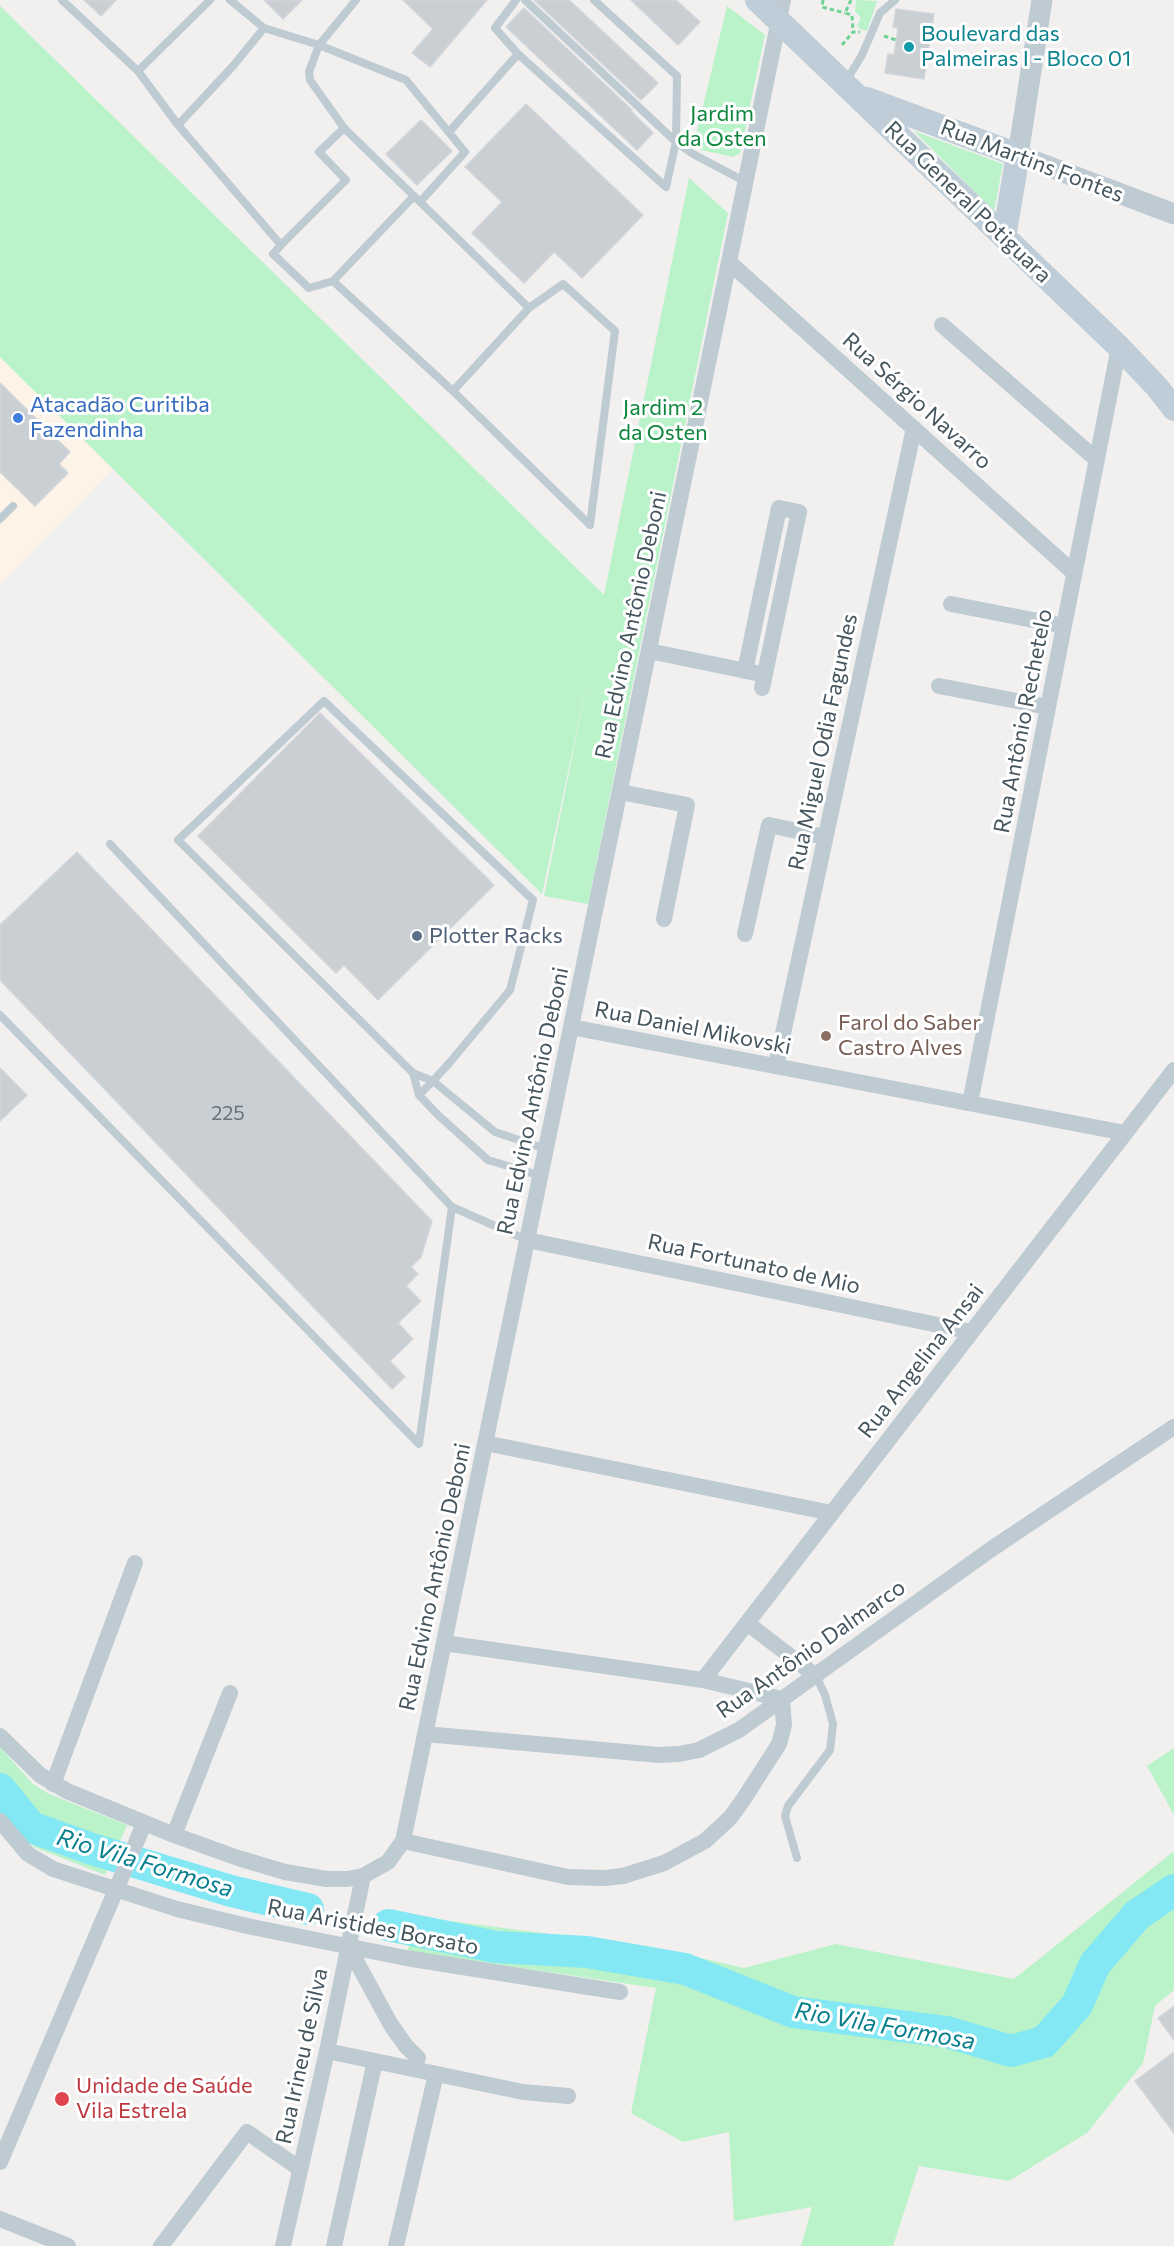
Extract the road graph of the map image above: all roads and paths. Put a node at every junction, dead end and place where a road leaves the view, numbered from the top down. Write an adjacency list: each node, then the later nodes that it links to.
1 (62, 0): 19 (lane)
2 (210, 0): 19 (lane)
3 (230, 0): 15 (lane)
4 (356, 0): 17 (lane)
5 (516, 0): 18 (lane)
6 (525, 0): 24 (lane)
7 (594, 0): 24 (lane)
8 (757, 0): 13 (main road, Rua General Potiguara)
9 (823, 0): 14 (path)
10 (851, 0): 14 (path)
11 (895, 0): 20 (lane)
12 (1042, 0): 25 (street)
13 (781, 11): 20 (main road, Rua General Potiguara); 26 (street, Rua Edvino Antônio Deboni)
14 (844, 13): 16 (path)
15 (264, 28): 17 (lane); 21 (lane)
16 (853, 32)
17 (319, 45): 22 (lane); 23 (lane)
18 (518, 54): 23 (lane); 24 (lane)
19 (138, 71): 21 (lane)
20 (850, 90): 25 (main road, Rua Martins Fontes); 29 (main road, Rua General Potiguara)
21 (178, 125): 30 (lane)
22 (344, 128): 27 (lane); 30 (lane)
23 (449, 132): 27 (lane)
24 (676, 142): 26 (lane)
25 (1018, 155): 28 (street, Rua Martins Fontes); 29 (main road)
26 (746, 182): 31 (street, Rua Edvino Antônio Deboni)
27 (417, 199): 32 (lane); 33 (lane)
28 (1174, 214)
29 (1004, 237): 35 (main road, Rua General Potiguara)
30 (281, 245): 32 (lane)
31 (729, 262): 38 (street, Rua Sérgio Navarro); 45 (street, Rua Edvino Antônio Deboni)
32 (333, 281): 36 (lane)
33 (529, 308): 36 (lane); 36 (lane)
34 (942, 325): 39 (street)
35 (1119, 347): 37 (main road, Rua General Potiguara); 39 (street, Rua Antônio Rechetelo)
36 (453, 391)
37 (1174, 409)
38 (914, 428): 42 (street, Rua Sérgio Navarro); 50 (street, Rua Miguel Odia Fagundes)
39 (1096, 460): 42 (street, Rua Antônio Rechetelo)
40 (13, 507): 41 (lane)
41 (0, 519)
42 (1074, 573): 44 (street, Rua Antônio Rechetelo)
43 (951, 603): 44 (street)
44 (1064, 626): 48 (street, Rua Antônio Rechetelo)
45 (649, 651): 46 (street); 49 (street, Rua Edvino Antônio Deboni)
46 (745, 671): 46 (street)
47 (939, 686): 48 (street)
48 (1048, 707): 61 (street, Rua Antônio Rechetelo)
49 (620, 792): 52 (street); 55 (street, Rua Edvino Antônio Deboni)
50 (825, 837): 53 (street); 56 (street, Rua Miguel Odia Fagundes)
51 (110, 844): 65 (lane)
52 (664, 919)
53 (745, 934)
54 (0, 1015): 65 (lane)
55 (571, 1027): 56 (street, Rua Daniel Mikovski); 63 (street, Rua Edvino Antônio Deboni)
56 (776, 1066): 61 (street, Rua Daniel Mikovski)
57 (1174, 1070): 62 (street, Rua Angelina Ansai)
58 (413, 1073): 59 (lane); 59 (lane); 60 (lane)
59 (433, 1081): 60 (lane); 63 (lane)
60 (419, 1095): 64 (lane)
61 (970, 1104): 62 (street, Rua Daniel Mikovski)
62 (1125, 1133): 67 (street, Rua Angelina Ansai)
63 (546, 1149): 64 (street, Rua Edvino Antônio Deboni)
64 (541, 1176): 66 (street, Rua Edvino Antônio Deboni)
65 (452, 1207): 66 (lane)
66 (527, 1240): 67 (street, Rua Fortunato de Mio); 69 (street, Rua Edvino Antônio Deboni)
67 (972, 1332): 70 (street, Rua Angelina Ansai)
68 (1174, 1427): 74 (street, Rua Antônio Dalmarco)
69 (485, 1443): 70 (street); 73 (street, Rua Edvino Antônio Deboni)
70 (832, 1513): 72 (street, Rua Angelina Ansai)
71 (135, 1563): 80 (street)
72 (747, 1623): 74 (street); 75 (street, Rua Angelina Ansai)
73 (444, 1643): 75 (street); 78 (street, Rua Edvino Antônio Deboni)
74 (816, 1676): 77 (street, Rua Antônio Dalmarco); 85 (lane)
75 (703, 1680): 77 (street)
76 (230, 1693): 83 (street)
77 (782, 1699): 78 (street, Rua Antônio Dalmarco); 84 (street)
78 (425, 1734): 84 (street, Rua Edvino Antônio Deboni)
79 (0, 1736): 80 (street, Rua Aristides Borsato)
80 (53, 1784): 82 (street, Rua Aristides Borsato)
81 (0, 1821): 87 (street, Rua Aristides Borsato)
82 (144, 1824): 83 (street, Rua Aristides Borsato); 87 (street)
83 (174, 1835): 86 (street, Rua Aristides Borsato)
84 (403, 1841): 86 (street, Rua Edvino Antônio Deboni)
85 (797, 1858)
86 (363, 1875): 88 (street, Rua Irineu de Silva)
87 (118, 1886): 88 (street, Rua Aristides Borsato); 95 (street)
88 (348, 1946): 89 (street, Rua Aristides Borsato); 90 (street, Rua Irineu de Silva); 91 (street)
89 (620, 1992)
90 (327, 2051): 92 (street); 96 (street, Rua Irineu de Silva)
91 (418, 2058)
92 (375, 2061): 93 (street); 101 (street)
93 (436, 2074): 94 (street); 102 (street)
94 (568, 2096)
95 (0, 2162)
96 (300, 2169): 99 (street); 100 (street, Rua Irineu de Silva)
97 (0, 2219): 98 (street)
98 (68, 2246)
99 (161, 2246)
100 (283, 2246)
101 (334, 2246)
102 (396, 2246)

